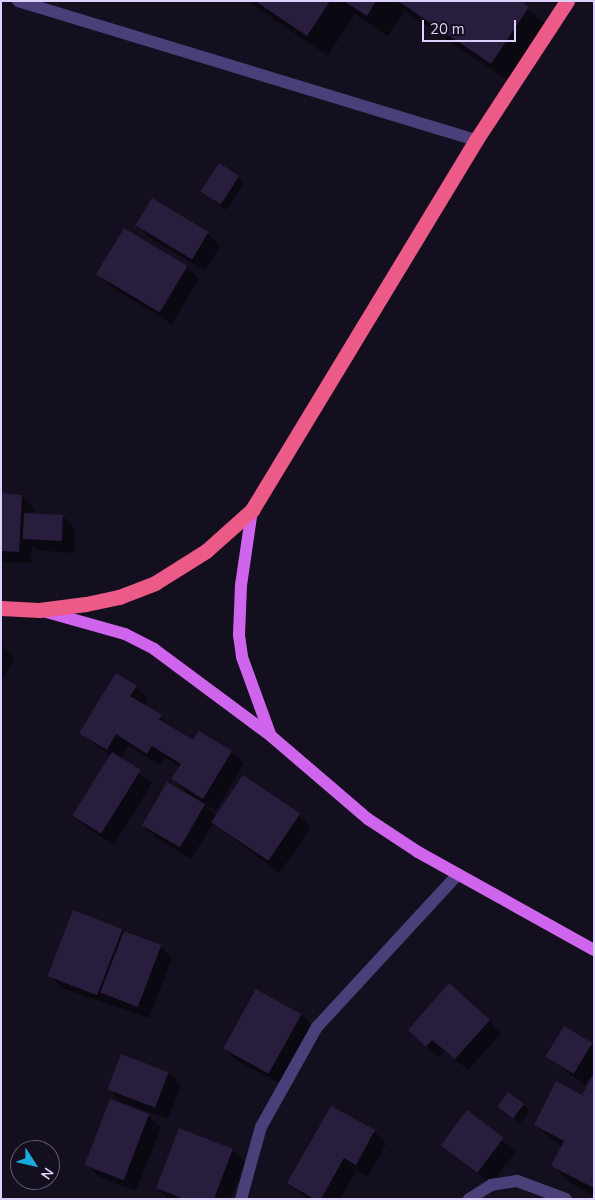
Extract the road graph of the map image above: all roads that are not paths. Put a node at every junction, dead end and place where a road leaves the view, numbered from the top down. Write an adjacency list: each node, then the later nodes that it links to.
1 (18, 1): 3 (street)
2 (566, 1): 3 (highway)
3 (476, 140): 4 (highway)
4 (252, 510): 6 (highway); 7 (main road)
5 (1, 608): 6 (highway)
6 (39, 610): 7 (main road)
7 (271, 736): 8 (main road)
8 (458, 874): 9 (main road); 10 (street)
9 (594, 950)
10 (242, 1199)
11 (469, 1199): 12 (street)
12 (566, 1199)

